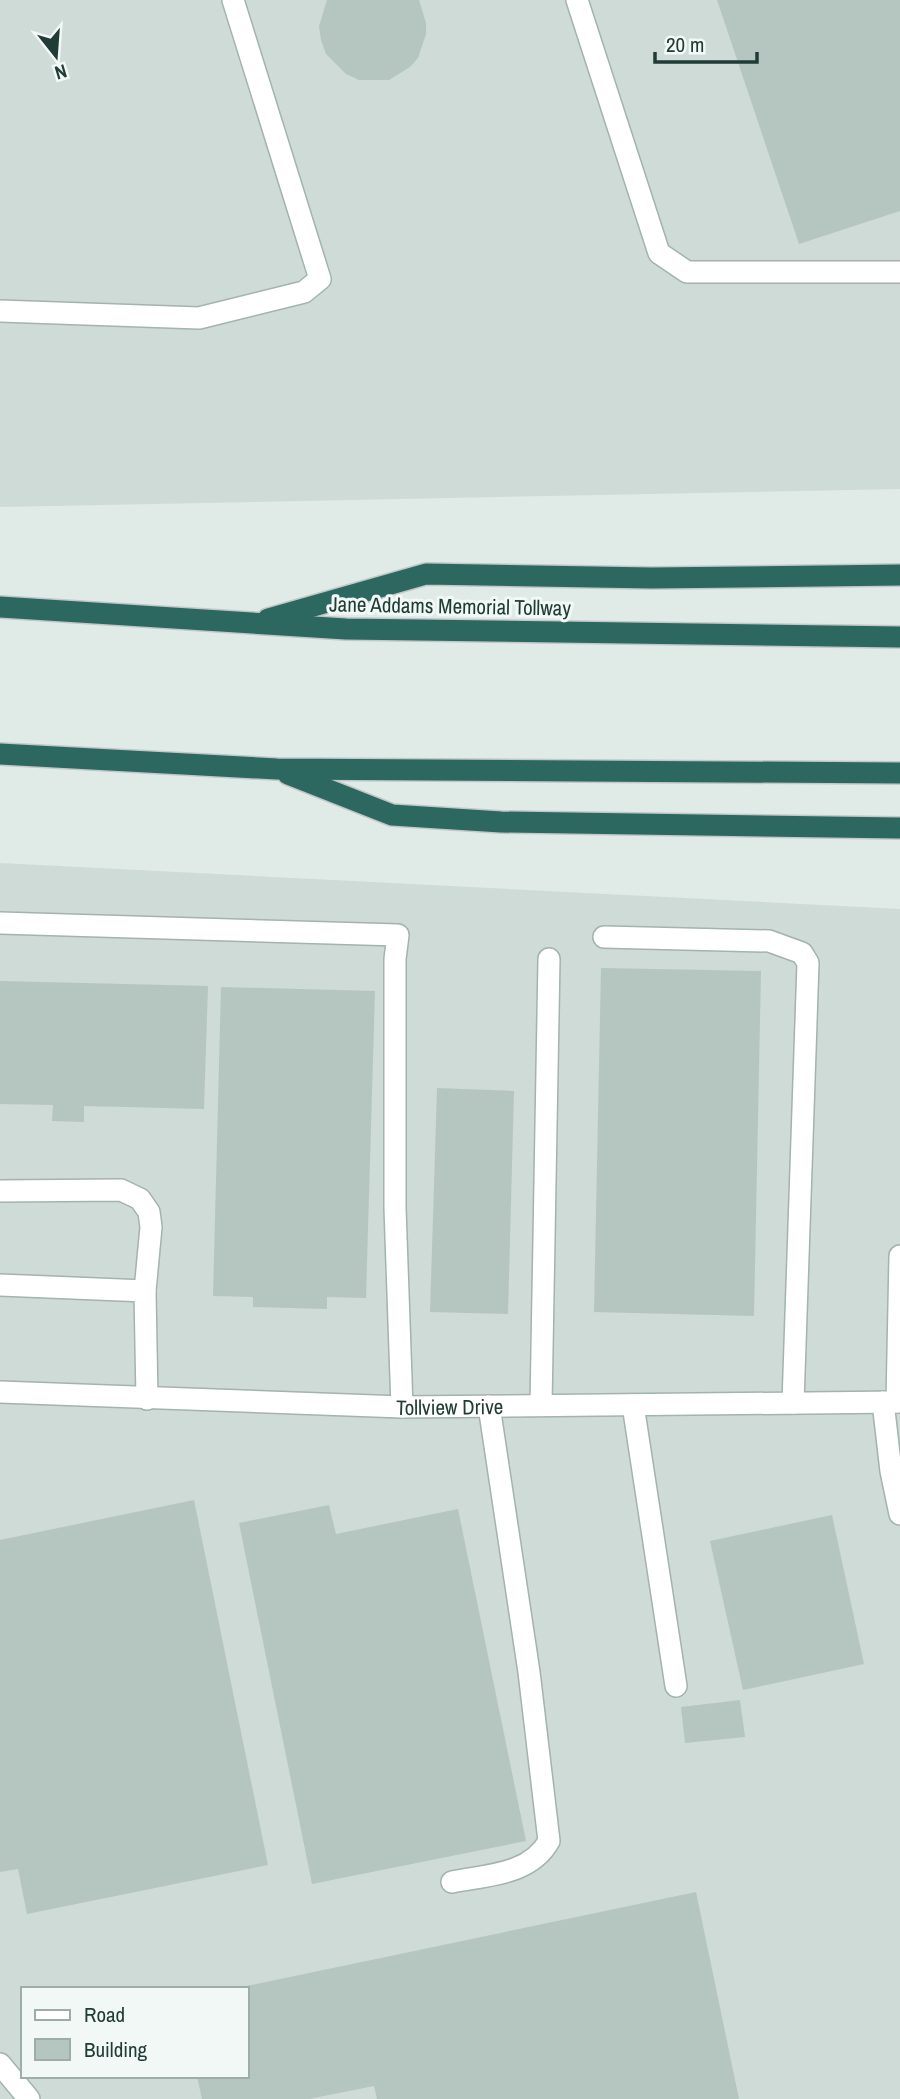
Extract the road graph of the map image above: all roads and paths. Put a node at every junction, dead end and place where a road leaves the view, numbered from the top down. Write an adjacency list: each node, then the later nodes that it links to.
1 (233, 0): 4 (street)
2 (578, 0): 3 (street)
3 (900, 272)
4 (0, 311)
5 (900, 575): 7 (highway)
6 (0, 607): 7 (highway, Jane Addams Memorial Tollway)
7 (249, 625): 8 (highway, Jane Addams Memorial Tollway)
8 (900, 637)
9 (0, 754): 10 (highway)
10 (277, 769): 11 (highway); 12 (highway)
11 (900, 773)
12 (900, 828)
13 (0, 923): 26 (street)
14 (604, 937): 23 (street)
15 (549, 959): 24 (street)
16 (0, 1191): 19 (street)
17 (900, 1256): 22 (street)
18 (0, 1284): 19 (street)
19 (145, 1291): 21 (street)
20 (0, 1392): 21 (street, Tollview Drive)
21 (147, 1399): 26 (street, Tollview Drive)
22 (894, 1402): 23 (street, Tollview Drive); 28 (street)
23 (793, 1403): 25 (street, Tollview Drive)
24 (541, 1405): 25 (street, Tollview Drive); 27 (street, Tollview Drive)
25 (633, 1405): 29 (street)
26 (402, 1406): 27 (street, Tollview Drive)
27 (489, 1406): 30 (street)
28 (900, 1514)
29 (676, 1686)
30 (452, 1882)
31 (0, 2064): 32 (street)
32 (29, 2099)

